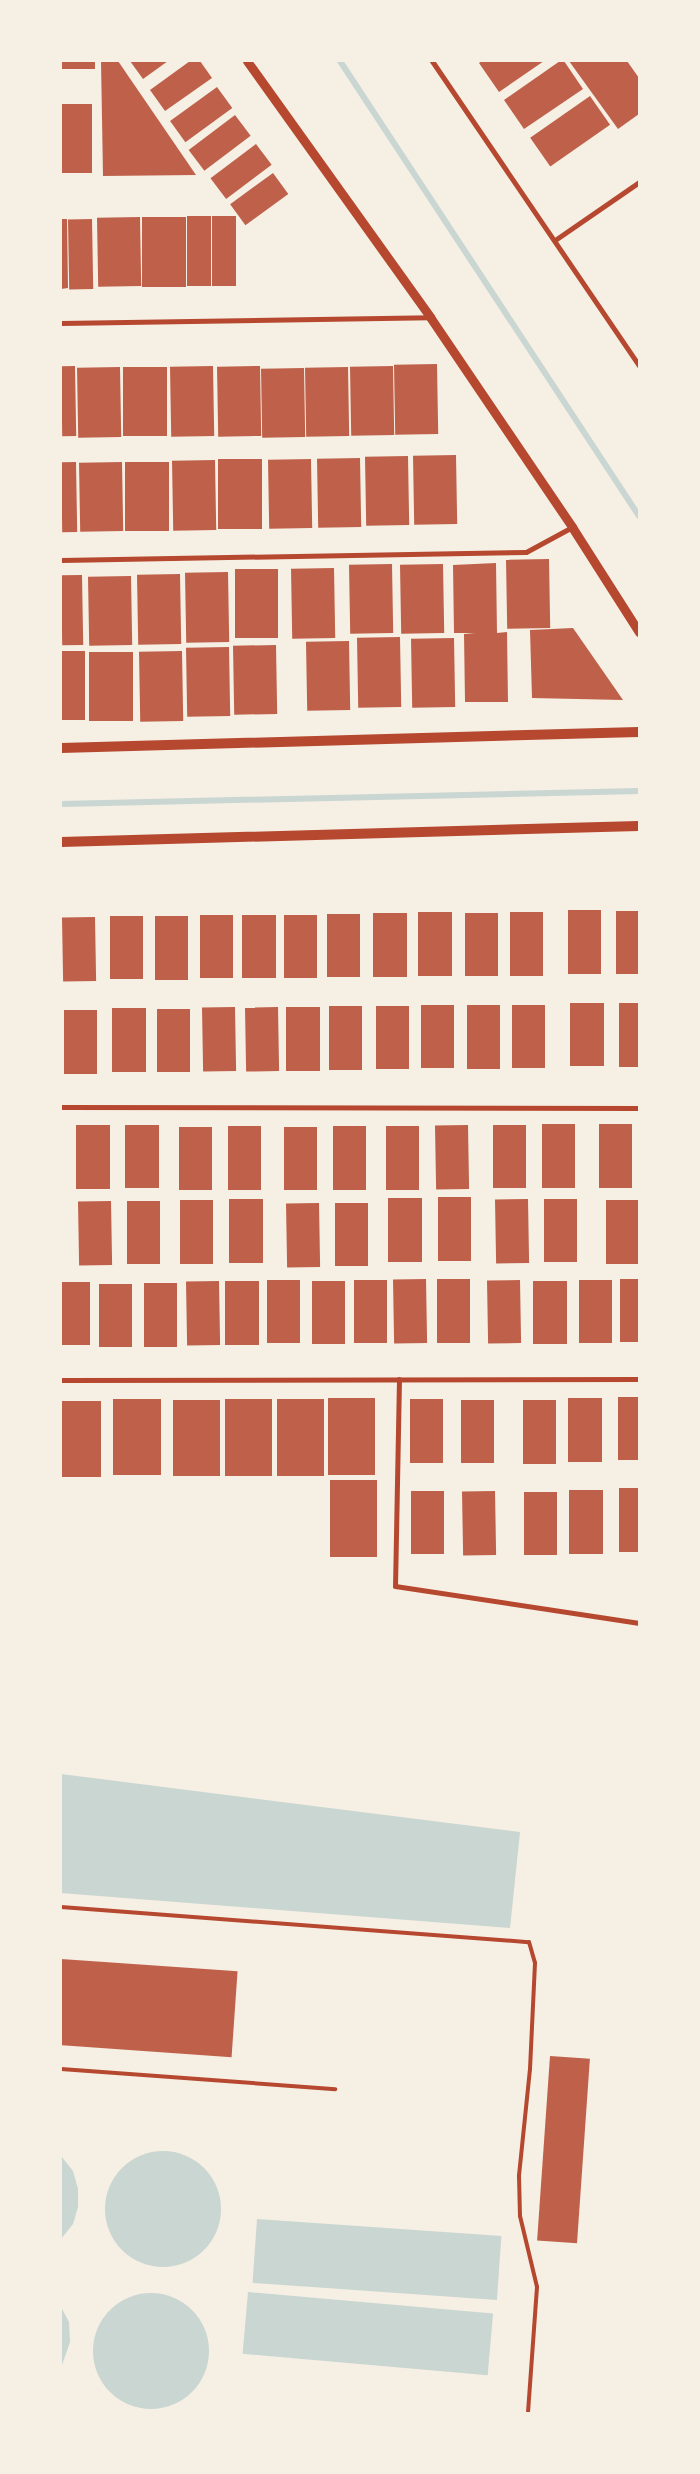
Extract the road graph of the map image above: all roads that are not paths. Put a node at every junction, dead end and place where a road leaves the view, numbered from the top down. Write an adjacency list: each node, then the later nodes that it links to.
1 (247, 61): 5 (street)
2 (432, 61): 4 (street)
3 (639, 182): 4 (street)
4 (555, 240): 7 (street)
5 (430, 317): 6 (street); 8 (street)
6 (61, 323)
7 (639, 366)
8 (572, 527): 9 (street); 10 (street)
9 (61, 560)
10 (639, 632)
11 (639, 732): 12 (main road)
12 (61, 748)
13 (639, 826): 14 (main road)
14 (61, 842)
15 (61, 1107): 16 (street)
16 (639, 1108)
17 (639, 1378): 18 (street)
18 (399, 1379): 19 (street); 20 (street)
19 (61, 1380)
20 (639, 1623)
21 (61, 1907): 24 (lane)
22 (61, 2069): 23 (lane)
23 (336, 2089)
24 (528, 2413)

